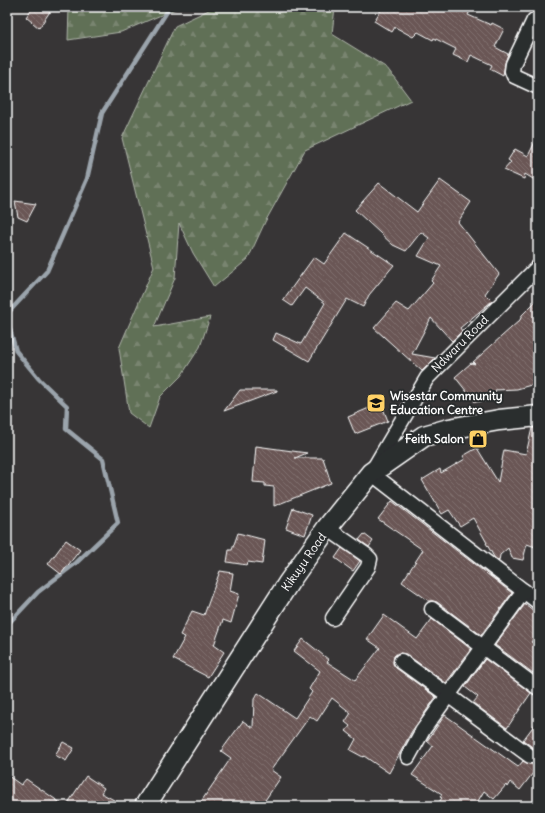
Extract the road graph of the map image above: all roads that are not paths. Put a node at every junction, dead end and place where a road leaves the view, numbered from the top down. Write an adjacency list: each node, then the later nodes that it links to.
1 (534, 20): 2 (street)
2 (538, 87)
3 (538, 267): 5 (street, Ndwaru Road)
4 (538, 416): 5 (main road, Kikuyu Road)
5 (371, 473): 6 (main road, Kikuyu Road); 7 (street)
6 (327, 528): 10 (street); 17 (main road, Kikuyu Road)
7 (524, 591): 8 (street); 11 (street)
8 (538, 602)
9 (432, 609): 11 (street)
10 (334, 618)
11 (482, 647): 13 (street); 14 (street)
12 (401, 661): 14 (street)
13 (538, 688)
14 (448, 695): 15 (street); 16 (street)
15 (530, 756)
16 (408, 757)
17 (147, 805)

